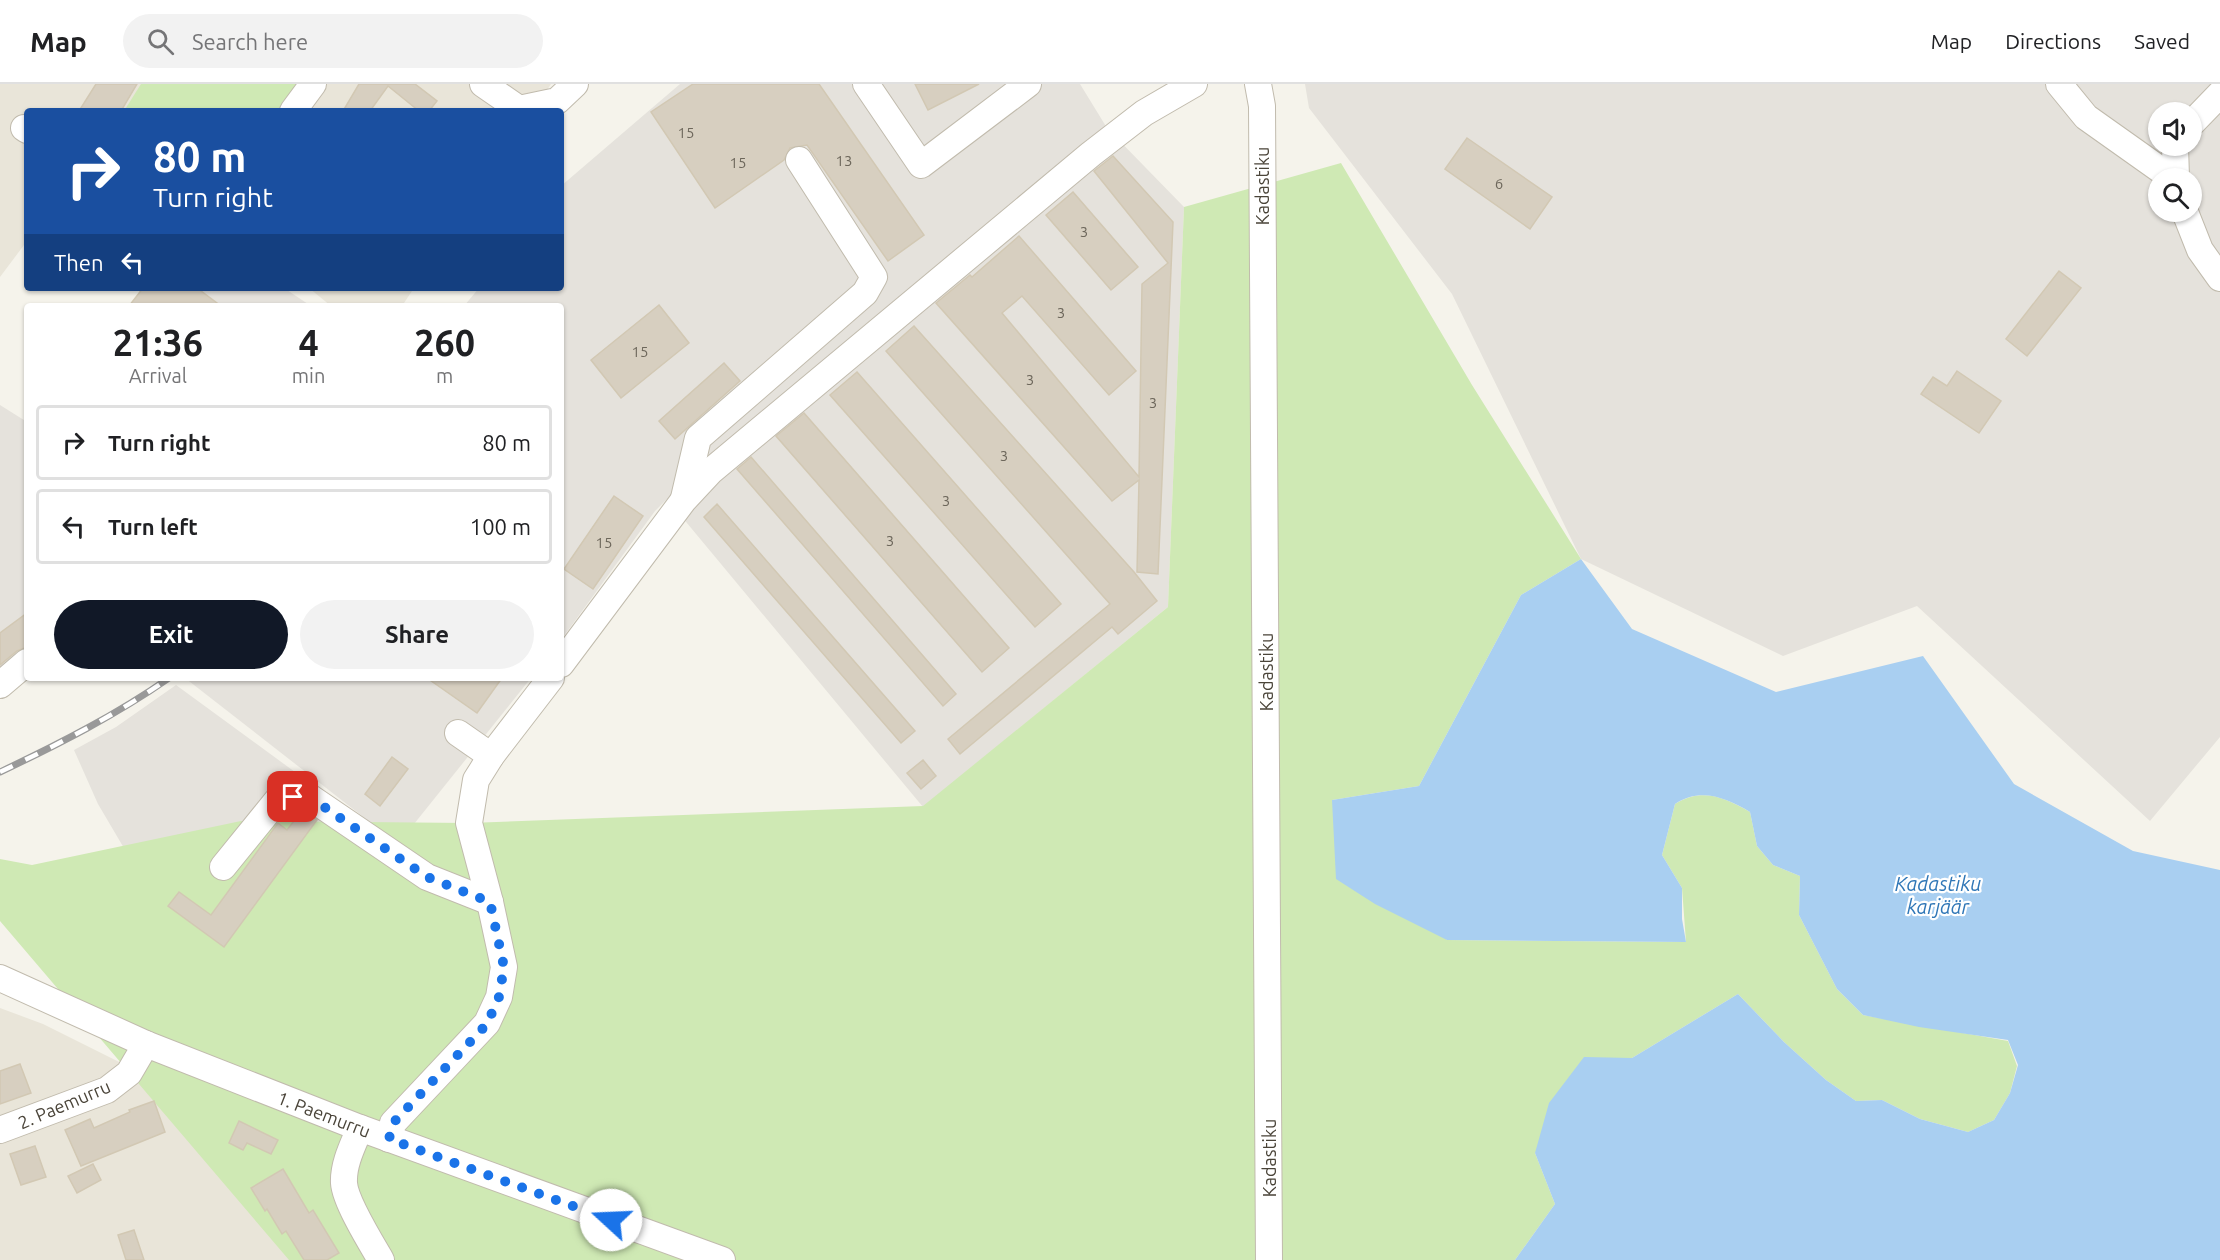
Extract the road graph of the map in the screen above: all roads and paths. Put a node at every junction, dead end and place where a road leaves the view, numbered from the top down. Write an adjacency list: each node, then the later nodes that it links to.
1 (314, 84): 11 (street)
2 (483, 84): 12 (street)
3 (575, 84): 10 (street)
4 (866, 84): 5 (street)
5 (1028, 84)
6 (1194, 84): 18 (street)
7 (1258, 84): 34 (street, Kadastiku)
8 (2060, 84): 15 (street)
9 (2220, 94): 13 (street)
10 (545, 107)
11 (295, 108)
12 (518, 108)
13 (2202, 113)
14 (800, 160): 18 (street)
15 (2160, 168)
16 (2189, 222): 17 (street)
17 (2220, 278)
18 (683, 501): 19 (street)
19 (564, 658)
20 (24, 665): 22 (street)
21 (546, 681): 24 (street)
22 (0, 686)
23 (458, 733): 24 (street)
24 (491, 756): 26 (street)
25 (223, 867): 26 (street)
26 (490, 902): 31 (street)
27 (0, 978): 28 (street, 1. Paemurru)
28 (146, 1044): 29 (street, 1. Paemurru); 30 (street, 2. Paemurru)
29 (360, 1128): 31 (street, 1. Paemurru); 32 (street)
30 (0, 1130)
31 (389, 1139): 33 (street, 1. Paemurru)
32 (381, 1260)
33 (722, 1260)
34 (1269, 1260)

